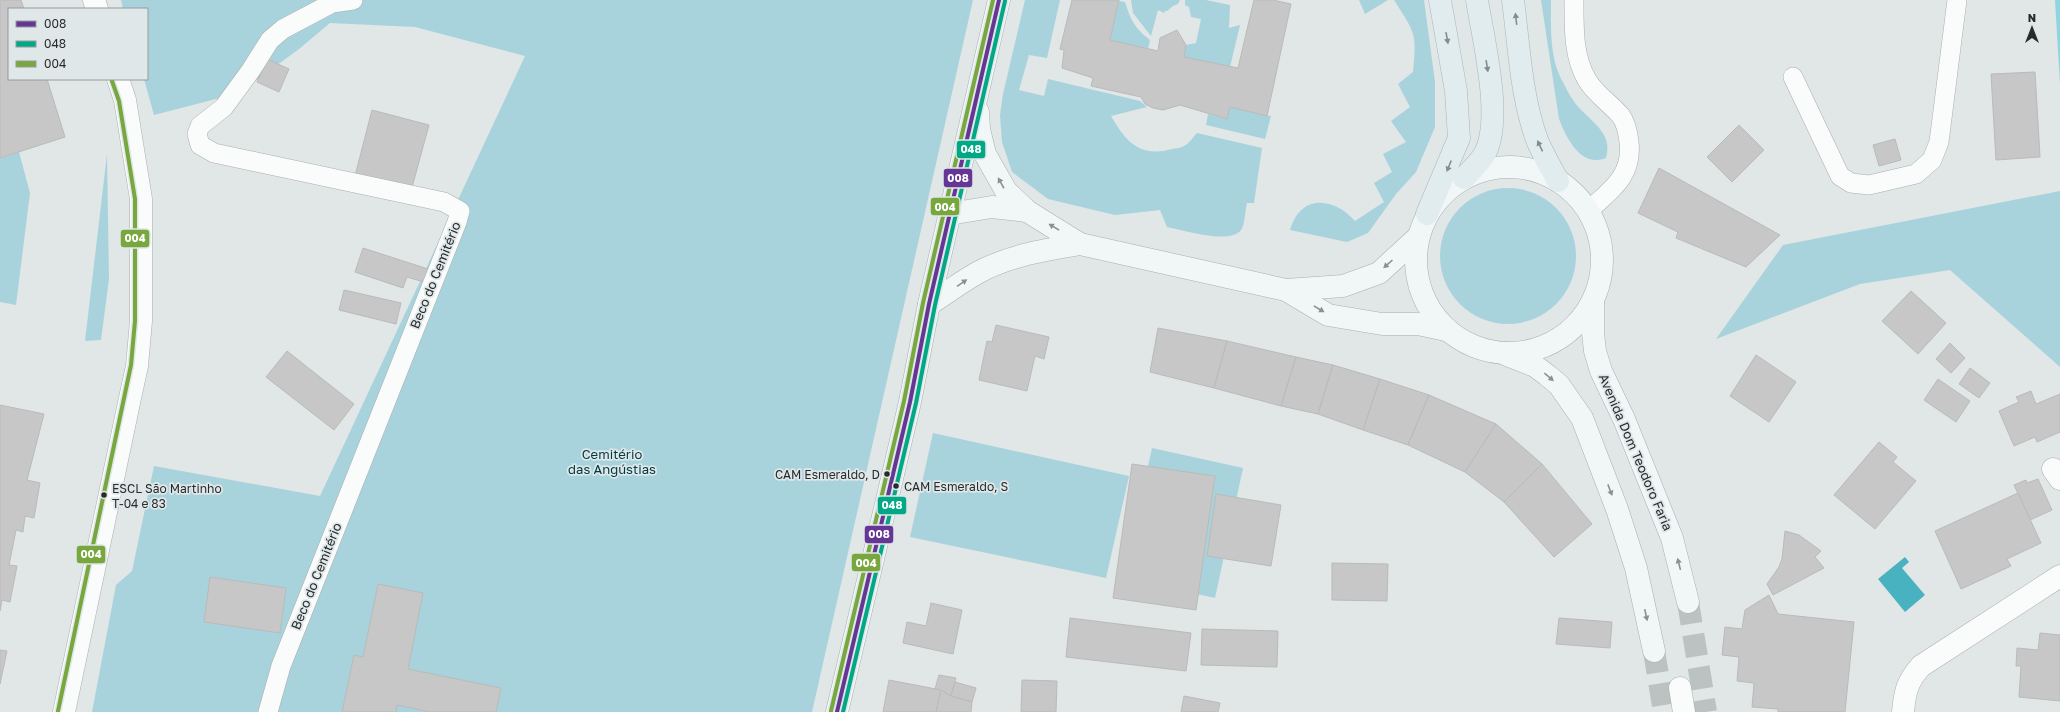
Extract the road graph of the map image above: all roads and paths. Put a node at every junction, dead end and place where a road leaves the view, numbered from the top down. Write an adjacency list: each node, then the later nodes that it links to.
1 (353, 0): 29 (lane, Beco do Cemitério)
2 (999, 0): 10 (main road)
3 (1440, 0): 16 (highway, one-way to 16)
4 (1477, 0): 11 (highway, one-way to 11)
5 (1513, 0): 12 (highway, one-way to 5)
6 (1574, 0): 14 (lane)
7 (1957, 0): 8 (lane)
8 (1793, 77)
9 (118, 80): 28 (street)
10 (976, 96): 13 (main road, one-way to 10); 15 (main road)
11 (1464, 178): 12 (main road); 16 (main road)
12 (1558, 181): 14 (main road)
13 (1027, 211): 15 (main road); 18 (main road, one-way to 13)
14 (1588, 211): 20 (main road)
15 (950, 214): 21 (main road)
16 (1428, 214): 17 (main road)
17 (1417, 238): 19 (main road, one-way to 19); 22 (main road)
18 (1080, 244): 19 (main road); 21 (main road, one-way to 18)
19 (1286, 290): 22 (main road, one-way to 22)
20 (1593, 301): 23 (main road); 25 (main road, Avenida Dom Teodoro Faria, one-way to 20)
21 (929, 304): 30 (main road)
22 (1446, 330): 23 (main road)
23 (1503, 353): 26 (main road, one-way to 26)
24 (2060, 576): 32 (street)
25 (1688, 602)
26 (1654, 652)
27 (1680, 688): 31 (street)
28 (64, 712)
29 (268, 712)
30 (836, 712)
31 (1684, 712)
32 (1903, 712)

